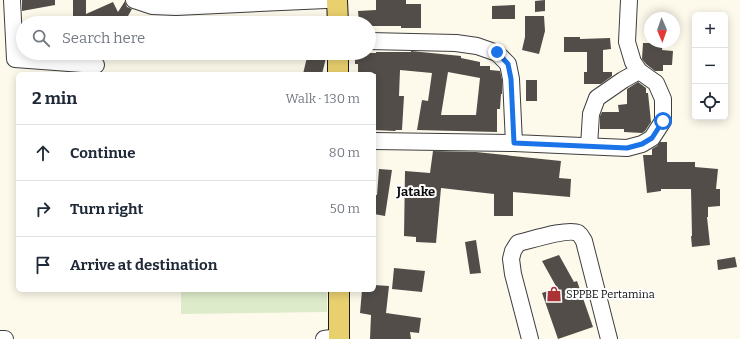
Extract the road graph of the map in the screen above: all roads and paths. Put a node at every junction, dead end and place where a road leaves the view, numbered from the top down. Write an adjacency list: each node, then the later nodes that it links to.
1 (12, 0): 9 (street)
2 (134, 0): 6 (street)
3 (326, 0): 6 (street)
4 (337, 0): 7 (main road)
5 (629, 0): 13 (street)
6 (154, 3)
7 (338, 16)
8 (376, 41): 16 (street)
9 (16, 59)
10 (28, 60): 12 (street)
11 (338, 60): 14 (main road)
12 (96, 65)
13 (639, 71): 17 (street); 17 (street)
14 (338, 72)
15 (376, 141): 16 (street)
16 (514, 143): 17 (street)
17 (589, 146)
18 (339, 292): 19 (main road)
19 (334, 338)
20 (0, 339): 21 (street)
21 (5, 339)
22 (530, 339): 23 (street)
23 (609, 339)

